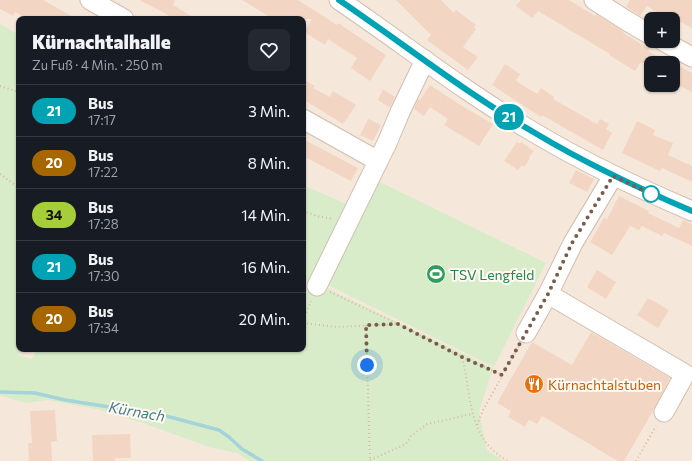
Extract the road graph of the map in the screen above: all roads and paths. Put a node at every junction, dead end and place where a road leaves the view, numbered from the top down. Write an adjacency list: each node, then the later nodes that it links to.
1 (90, 0): 4 (street)
2 (594, 0): 5 (street)
3 (344, 1): 8 (street)
4 (119, 16)
5 (644, 31)
6 (676, 48): 7 (street)
7 (692, 57)
8 (425, 60): 12 (street); 14 (street)
9 (0, 86): 10 (path)
10 (16, 91)
11 (306, 121): 12 (street)
12 (374, 168): 18 (street)
13 (0, 174): 15 (path)
14 (613, 176): 16 (street); 20 (street)
15 (16, 186)
16 (692, 211)
17 (306, 212): 18 (path)
18 (348, 222): 19 (street)
19 (317, 286): 21 (path); 23 (path)
20 (548, 294): 25 (street); 28 (street)
21 (306, 314)
22 (306, 322): 24 (path)
23 (398, 324): 24 (path); 26 (path)
24 (366, 325): 31 (path)
25 (526, 333): 27 (path)
26 (462, 357): 27 (path); 29 (path)
27 (502, 375): 30 (path)
28 (664, 412): 33 (path)
29 (472, 414): 30 (path); 31 (path)
30 (477, 426): 32 (path)
31 (370, 461)
32 (508, 461)
33 (636, 461)

